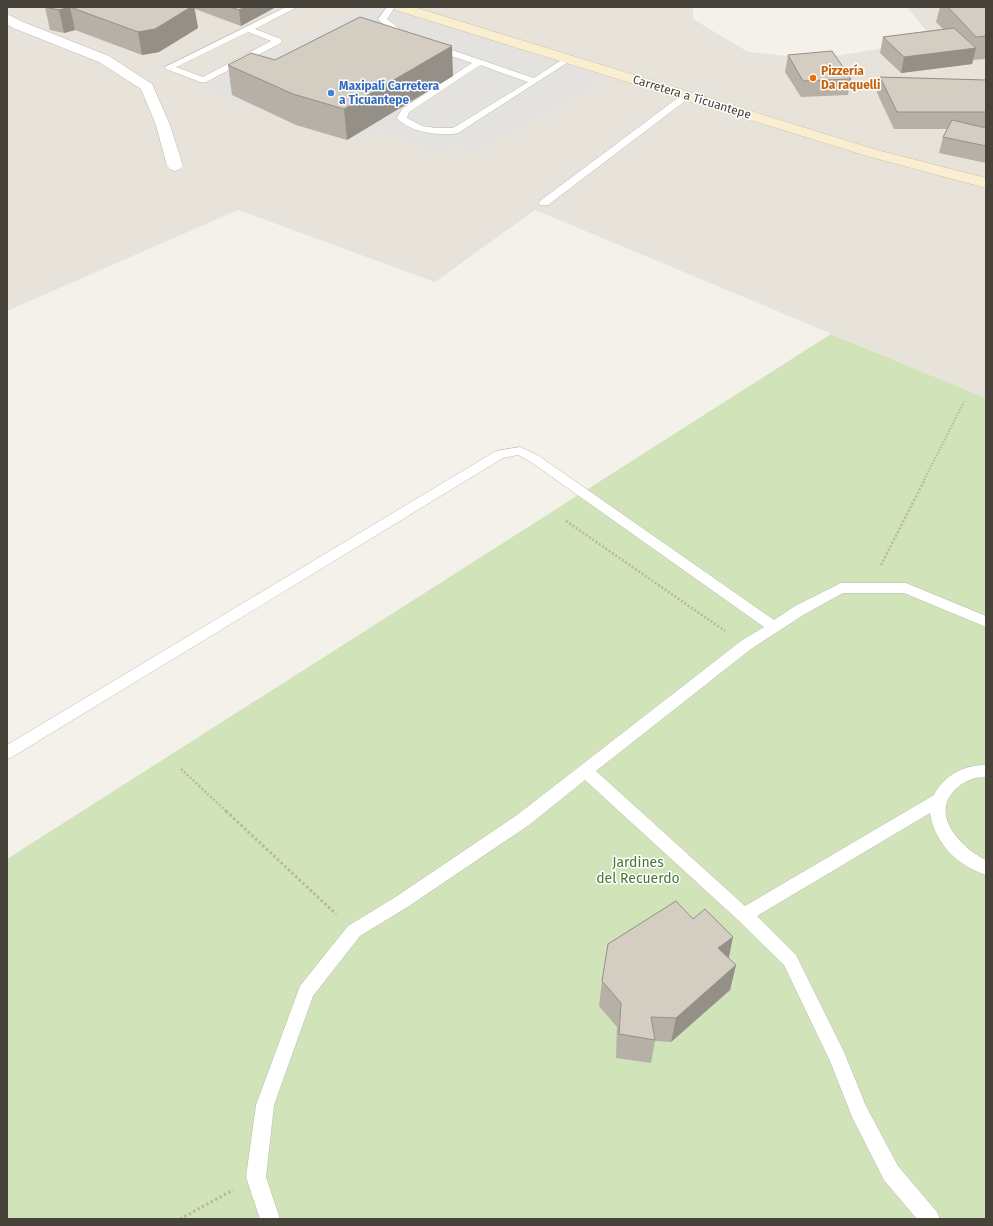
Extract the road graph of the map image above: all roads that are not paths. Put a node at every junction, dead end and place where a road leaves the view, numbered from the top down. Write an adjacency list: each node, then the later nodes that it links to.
1 (293, 7): 5 (lane)
2 (391, 7): 6 (lane)
3 (400, 7): 8 (main road, Carretera a Ticuantepe)
4 (7, 18): 12 (street)
5 (248, 29): 5 (lane)
6 (414, 40)
7 (428, 45): 9 (lane)
8 (569, 60): 10 (lane); 11 (main road, Carretera a Ticuantepe)
9 (479, 62): 10 (lane); 10 (lane)
10 (535, 81)
11 (686, 96): 13 (main road, Carretera a Ticuantepe); 14 (lane)
12 (175, 166)
13 (986, 183)
14 (544, 203)
15 (986, 622): 16 (lane)
16 (774, 627): 17 (lane); 19 (lane)
17 (7, 753)
18 (986, 760): 21 (lane)
19 (585, 771): 24 (lane); 25 (lane)
20 (986, 771): 21 (lane)
21 (969, 772): 22 (lane)
22 (939, 800): 23 (lane); 24 (lane)
23 (986, 868)
24 (744, 915): 26 (lane)
25 (270, 1219)
26 (930, 1219)

